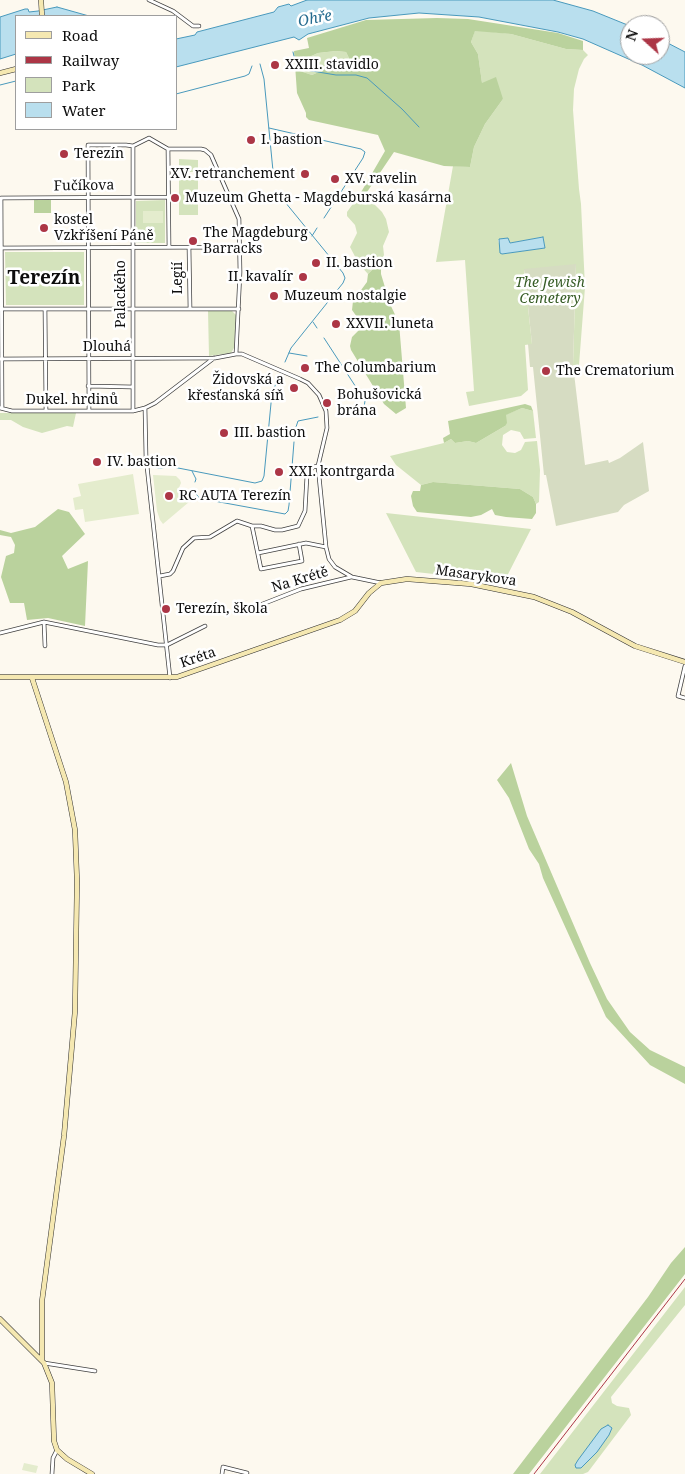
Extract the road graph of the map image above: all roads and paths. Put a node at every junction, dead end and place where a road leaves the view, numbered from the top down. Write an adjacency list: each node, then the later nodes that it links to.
1 (41, 0): 3 (street)
2 (148, 0): 4 (street)
3 (42, 15)
4 (199, 26)
5 (15, 69): 6 (street)
6 (0, 73)
7 (133, 146): 8 (street); 9 (street); 10 (street, Palackého)
8 (168, 149): 11 (street); 14 (street)
9 (88, 197): 10 (street, Fučíkova); 12 (street, Fučíkova); 16 (street)
10 (132, 197): 11 (street, Fučíkova); 17 (street, Palackého)
11 (168, 197): 18 (street)
12 (0, 198): 15 (street)
13 (189, 247): 14 (street); 18 (street); 20 (street, Legií)
14 (239, 247): 24 (street)
15 (1, 248): 16 (street); 21 (street)
16 (88, 248): 17 (street); 19 (street)
17 (132, 248): 18 (street); 23 (street, Palackého)
18 (169, 248)
19 (88, 308): 22 (street); 23 (street); 29 (street)
20 (190, 308): 23 (street); 24 (street)
21 (1, 309): 22 (street); 27 (street)
22 (45, 309): 28 (street)
23 (133, 309): 30 (street, Palackého)
24 (239, 309): 25 (street)
25 (236, 354): 26 (street, Dlouhá); 38 (street)
26 (215, 358): 30 (street, Dlouhá); 34 (street, Dukel. hrdinů)
27 (1, 359): 28 (street, Dlouhá); 33 (street)
28 (45, 359): 29 (street, Dlouhá); 36 (street)
29 (88, 359): 30 (street, Dlouhá); 31 (street)
30 (133, 359): 32 (street, Palackého)
31 (88, 386): 32 (street); 35 (street)
32 (133, 387): 37 (street, Palackého)
33 (1, 408): 36 (street, Dukel. hrdinů)
34 (145, 408): 37 (street, Dukel. hrdinů); 43 (street)
35 (89, 410): 36 (street, Dukel. hrdinů); 37 (street, Dukel. hrdinů)
36 (46, 411)
37 (133, 411)
38 (318, 466): 39 (street); 41 (street)
39 (252, 526): 42 (street); 43 (street)
40 (299, 544): 41 (street); 42 (street); 42 (street)
41 (326, 547): 44 (street)
42 (258, 553)
43 (160, 576): 50 (street)
44 (352, 577): 45 (street); 46 (street, Na Krétě)
45 (381, 583): 52 (street, Masarykova); 55 (street, Kréta)
46 (255, 606)
47 (44, 622): 49 (street, Kréta); 50 (street, Kréta); 51 (street)
48 (205, 626): 50 (street)
49 (0, 633)
50 (167, 645): 55 (street)
51 (45, 646)
52 (685, 664): 56 (street)
53 (0, 677): 54 (street, Kréta)
54 (32, 678): 55 (street, Kréta); 58 (street)
55 (170, 678)
56 (685, 698)
57 (0, 1319): 58 (street)
58 (43, 1361): 59 (street); 60 (street)
59 (95, 1371)
60 (57, 1450): 62 (street); 63 (street)
61 (247, 1473): 64 (street)
62 (52, 1474)
63 (92, 1474)
64 (222, 1474)

